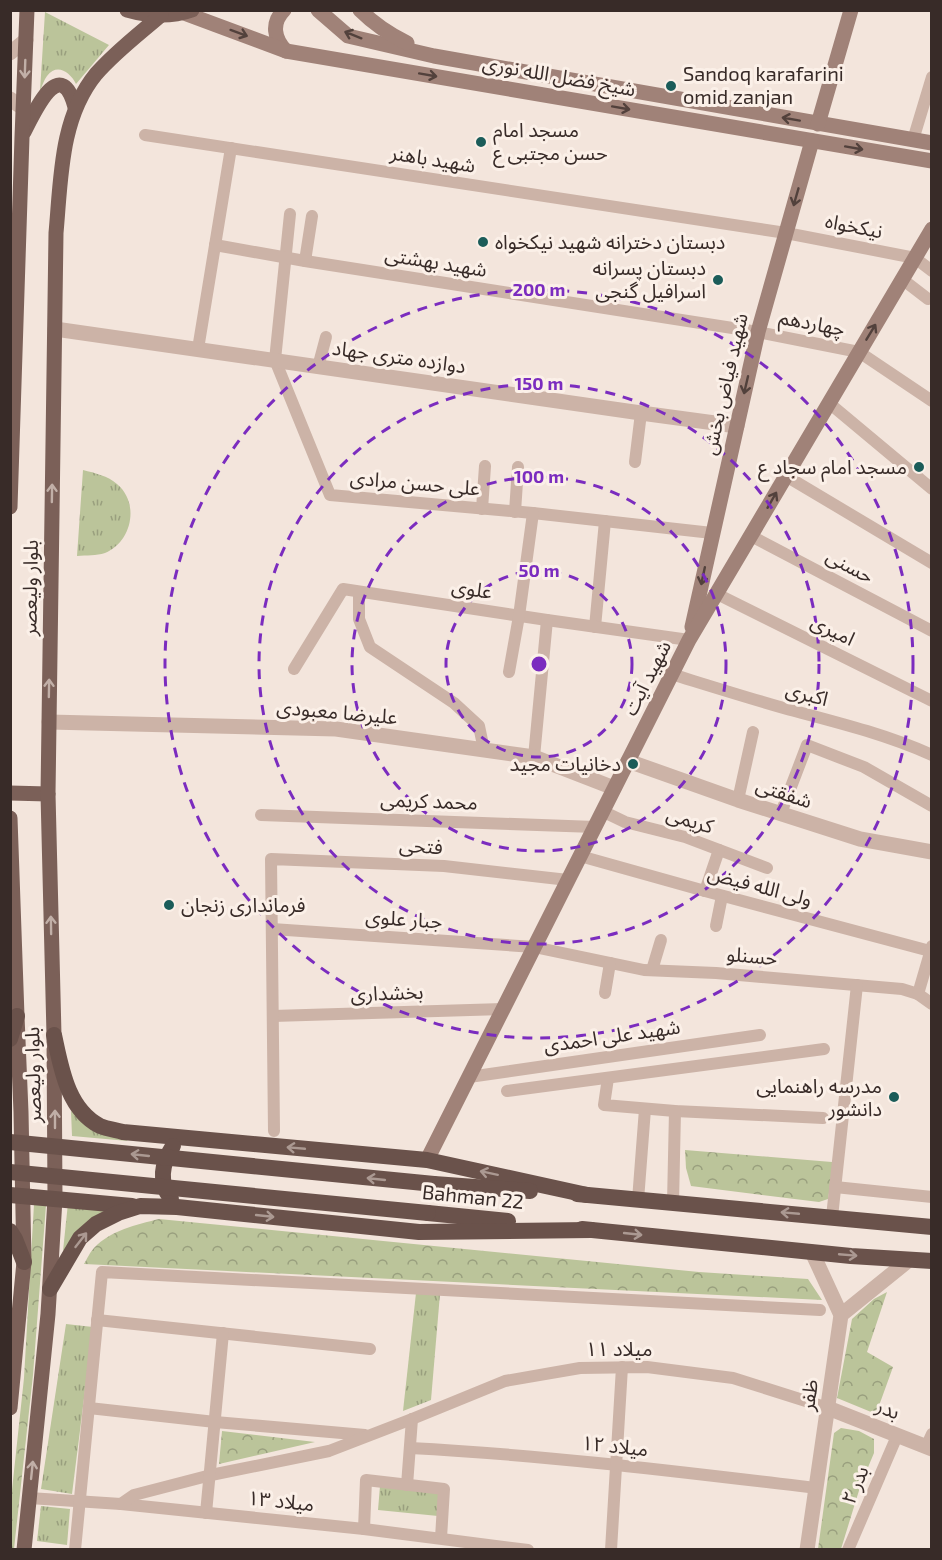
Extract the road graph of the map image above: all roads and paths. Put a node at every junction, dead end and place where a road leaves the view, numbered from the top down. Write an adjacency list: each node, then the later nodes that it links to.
1 (27, 10): 9 (main road)
2 (127, 10): 8 (main road)
3 (284, 10): 10 (main road)
4 (318, 10): 12 (main road, شیخ فضل الله نوری, one-way to 4)
5 (360, 10): 12 (main road)
6 (851, 10): 17 (main road)
7 (188, 12): 8 (main road); 10 (main road, شیخ فضل الله نوری, one-way to 10)
8 (161, 15): 15 (main road, بلوار ولیعصر)
9 (26, 40): 11 (street); 16 (main road, one-way to 16)
10 (286, 51): 21 (main road, شیخ فضل الله نوری, one-way to 21)
11 (10, 53)
12 (434, 56): 17 (main road, شیخ فضل الله نوری, one-way to 12)
13 (932, 77): 20 (street)
14 (10, 99): 16 (street)
15 (75, 107): 19 (main road); 36 (main road, بلوار ولیعصر)
16 (23, 108): 19 (main road)
17 (818, 124): 20 (main road, شیخ فضل الله نوری)
18 (145, 135): 23 (street, شهید باهنر)
19 (22, 137): 52 (main road)
20 (913, 140): 22 (main road, شیخ فضل الله نوری)
21 (812, 141): 24 (main road, شیخ فضل الله نوری, one-way to 24); 28 (main road, شهید فیاض بخش, one-way to 28)
22 (932, 143)
23 (231, 147): 28 (street, شهید باهنر); 29 (street)
24 (932, 161)
25 (290, 214): 30 (street)
26 (312, 216): 32 (street)
27 (932, 230): 31 (main road, شهید آیت)
28 (786, 233): 31 (street, نیکخواه); 37 (main road, شهید فیاض بخش)
29 (215, 245): 30 (street, شهید بهشتی); 39 (street)
30 (285, 257): 32 (street, شهید بهشتی); 41 (street)
31 (915, 258): 33 (street); 34 (main road, شهید آیت)
32 (305, 261): 37 (street, شهید بهشتی)
33 (932, 271)
34 (903, 279): 35 (street); 40 (main road, شهید آیت, one-way to 34)
35 (928, 299)
36 (55, 328): 39 (street, دوازده متری جهاد); 71 (main road, بلوار ولیعصر, one-way to 36)
37 (758, 332): 40 (street, چهاردهم); 46 (main road, شهید فیاض بخش, one-way to 46)
38 (326, 338): 42 (street)
39 (198, 349): 41 (street, دوازده متری جهاد)
40 (859, 352): 43 (street); 44 (main road, شهید آیت)
41 (275, 360): 42 (street, دوازده متری جهاد); 53 (street, علی حسن مرادی)
42 (318, 367): 45 (street, دوازده متری جهاد)
43 (932, 401)
44 (829, 403): 50 (main road, شهید آیت); 51 (street)
45 (641, 413): 46 (street, دوازده متری جهاد); 47 (street)
46 (736, 426): 57 (main road, شهید فیاض بخش)
47 (635, 462)
48 (485, 466): 53 (street)
49 (518, 467): 54 (street)
50 (786, 476): 58 (main road, شهید آیت, one-way to 50); 59 (street)
51 (932, 489)
52 (10, 507)
53 (482, 508): 54 (street, علی حسن مرادی)
54 (515, 512): 55 (street, علی حسن مرادی)
55 (533, 513): 56 (street, علی حسن مرادی); 62 (street)
56 (605, 521): 57 (street, علی حسن مرادی); 64 (street)
57 (712, 533): 66 (main road, شهید فیاض بخش, one-way to 66)
58 (751, 536): 61 (main road, شهید آیت); 65 (street, حسنی)
59 (932, 563)
60 (359, 592): 62 (street, علوی); 67 (street, علوی); 73 (street)
61 (717, 594): 66 (main road, شهید آیت); 70 (street, امیری)
62 (519, 616): 63 (street, علوی); 68 (street)
63 (547, 620): 64 (street, علوی); 75 (street)
64 (595, 627): 66 (street, علوی)
65 (932, 631)
66 (689, 640): 69 (main road, شهید آیت)
67 (294, 669)
68 (509, 672)
69 (671, 674): 74 (street, اکبری); 76 (main road, شهید آیت)
70 (932, 701)
71 (49, 722): 73 (street, علیرضا معبودی); 79 (main road, بلوار ولیعصر)
72 (753, 732): 80 (street)
73 (484, 750): 75 (street, علیرضا معبودی)
74 (932, 755)
75 (534, 757): 77 (street, علیرضا معبودی)
76 (628, 761): 77 (main road, شهید آیت); 80 (street, شفقتی)
77 (614, 788): 82 (main road, شهید آیت)
78 (10, 793): 79 (main road)
79 (48, 794): 108 (main road, بلوار ولیعصر, one-way to 79)
80 (738, 800): 83 (street, شفقتی)
81 (932, 806): 83 (street)
82 (603, 811): 86 (main road, شهید آیت); 87 (street, کریمی)
83 (781, 813): 88 (street, شفقتی)
84 (261, 815): 86 (street, محمد کریمی)
85 (10, 818): 106 (main road, بلوار ولیعصر)
86 (595, 827): 89 (main road, شهید آیت)
87 (719, 850): 90 (street, کریمی); 92 (street)
88 (932, 852)
89 (580, 856): 91 (main road, شهید آیت); 92 (street, ولی الله فیض)
90 (766, 868)
91 (568, 880): 95 (street, فتحی); 97 (main road, شهید آیت)
92 (705, 891): 93 (street, ولی الله فیض)
93 (722, 896): 94 (street); 98 (street, ولی الله فیض)
94 (716, 926)
95 (272, 929): 97 (street, جبار علوی); 107 (street)
96 (661, 940): 100 (street)
97 (534, 947): 99 (street, حسنلو); 105 (main road, شهید آیت)
98 (931, 949): 103 (street)
99 (610, 963): 100 (street, حسنلو); 102 (street)
100 (652, 970): 101 (street, حسنلو)
101 (857, 985): 103 (street, حسنلو); 123 (street)
102 (606, 993)
103 (918, 994): 104 (street)
104 (932, 1004)
105 (503, 1009): 107 (street, بخشداری); 112 (main road, شهید آیت)
106 (16, 1016): 110 (highway); 124 (main road, بلوار ولیعصر)
107 (273, 1016): 118 (street)
108 (54, 1035): 119 (highway); 127 (main road, بلوار ولیعصر, one-way to 108)
109 (760, 1035): 112 (street, شهید علی احمدی)
110 (10, 1039)
111 (824, 1049): 113 (street)
112 (469, 1077): 121 (main road, شهید آیت)
113 (608, 1078): 114 (street); 115 (street)
114 (507, 1091)
115 (645, 1108): 116 (street); 128 (street)
116 (675, 1111): 117 (street); 129 (street)
117 (823, 1118)
118 (274, 1131)
119 (182, 1137): 121 (highway, one-way to 119); 131 (highway)
120 (10, 1142): 125 (highway, Bahman 22, one-way to 120, bridge)
121 (427, 1160): 125 (highway, one-way to 121)
122 (10, 1172): 134 (highway, Bahman 22, bridge)
123 (835, 1187): 126 (street); 132 (street)
124 (16, 1195): 127 (highway); 138 (main road, بلوار ولیعصر)
125 (587, 1195): 128 (highway, Bahman 22)
126 (932, 1197)
127 (55, 1199): 130 (highway); 140 (main road, بلوار ولیعصر)
128 (638, 1200): 129 (highway, Bahman 22)
129 (673, 1203): 132 (highway, Bahman 22, one-way to 129)
130 (140, 1206): 131 (highway); 140 (highway, one-way to 130)
131 (177, 1207): 134 (highway, one-way to 134)
132 (832, 1217): 133 (highway, Bahman 22)
133 (932, 1227)
134 (591, 1230): 136 (highway, Bahman 22, one-way to 136)
135 (10, 1231): 138 (highway)
136 (812, 1252): 137 (highway, Bahman 22, one-way to 137); 142 (street)
137 (909, 1260): 139 (highway, Bahman 22); 142 (street)
138 (24, 1262): 147 (main road, بلوار ولیعصر)
139 (932, 1262)
140 (50, 1289): 160 (main road, بلوار ولیعصر, one-way to 140)
141 (820, 1310): 143 (street)
142 (841, 1315): 149 (street, ظفر)
143 (98, 1320): 144 (street); 148 (street)
144 (223, 1333): 145 (street); 151 (street)
145 (370, 1349)
146 (622, 1367): 149 (street, میلاد ۱۱); 150 (street, میلاد ۱۱); 156 (street)
147 (10, 1408)
148 (89, 1408): 151 (street); 161 (street)
149 (828, 1408): 153 (street, بدر); 159 (street, ظفر)
150 (412, 1419): 152 (street); 155 (street)
151 (215, 1422): 152 (street); 157 (street)
152 (369, 1436): 157 (street)
153 (897, 1436): 154 (street, بدر); 171 (street, بدر ۲)
154 (930, 1443)
155 (410, 1448): 156 (street, میلاد ۱۲); 158 (street)
156 (616, 1465): 159 (street, میلاد ۱۲); 169 (street)
157 (211, 1475): 162 (street); 163 (street)
158 (407, 1485): 164 (street); 165 (street)
159 (816, 1488): 170 (street, ظفر)
160 (29, 1498): 161 (street, میلاد ۱۳); 166 (main road, بلوار ولیعصر)
161 (80, 1501): 162 (street, میلاد ۱۳); 167 (street)
162 (121, 1504): 163 (street, میلاد ۱۳)
163 (206, 1513): 164 (street, میلاد ۱۳)
164 (364, 1529): 165 (street, میلاد ۱۳)
165 (441, 1538): 168 (street, میلاد ۱۳)
166 (28, 1549)
167 (75, 1550)
168 (528, 1550)
169 (611, 1550)
170 (807, 1550)
171 (848, 1550)

